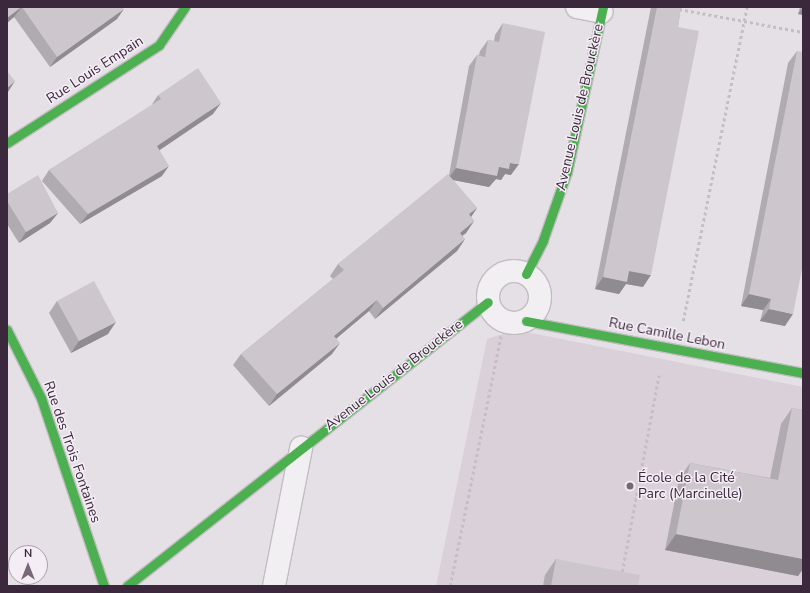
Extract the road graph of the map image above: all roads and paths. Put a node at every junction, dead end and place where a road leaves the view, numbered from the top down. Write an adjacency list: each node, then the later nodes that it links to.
1 (185, 7): 8 (street, Rue Louis Empain)
2 (577, 7): 5 (street)
3 (747, 7): 6 (path)
4 (674, 8): 6 (path)
5 (602, 9): 9 (street, Avenue Louis de Brouckère)
6 (744, 21): 7 (path); 15 (path)
7 (803, 32)
8 (7, 143)
9 (526, 274): 10 (street); 11 (street)
10 (488, 302): 12 (street); 17 (street, Avenue Louis de Brouckère)
11 (526, 321): 12 (street); 14 (street, Rue Camille Lebon)
12 (504, 322): 22 (path)
13 (7, 330): 19 (street, Rue des Trois Fontaines)
14 (664, 349): 15 (street, Rue Camille Lebon); 18 (path)
15 (676, 351): 16 (street, Rue Camille Lebon)
16 (803, 374)
17 (301, 448): 20 (street, Avenue Louis de Brouckère); 21 (street)
18 (622, 572)
19 (104, 586)
20 (127, 586)
21 (274, 586)
22 (450, 586)

